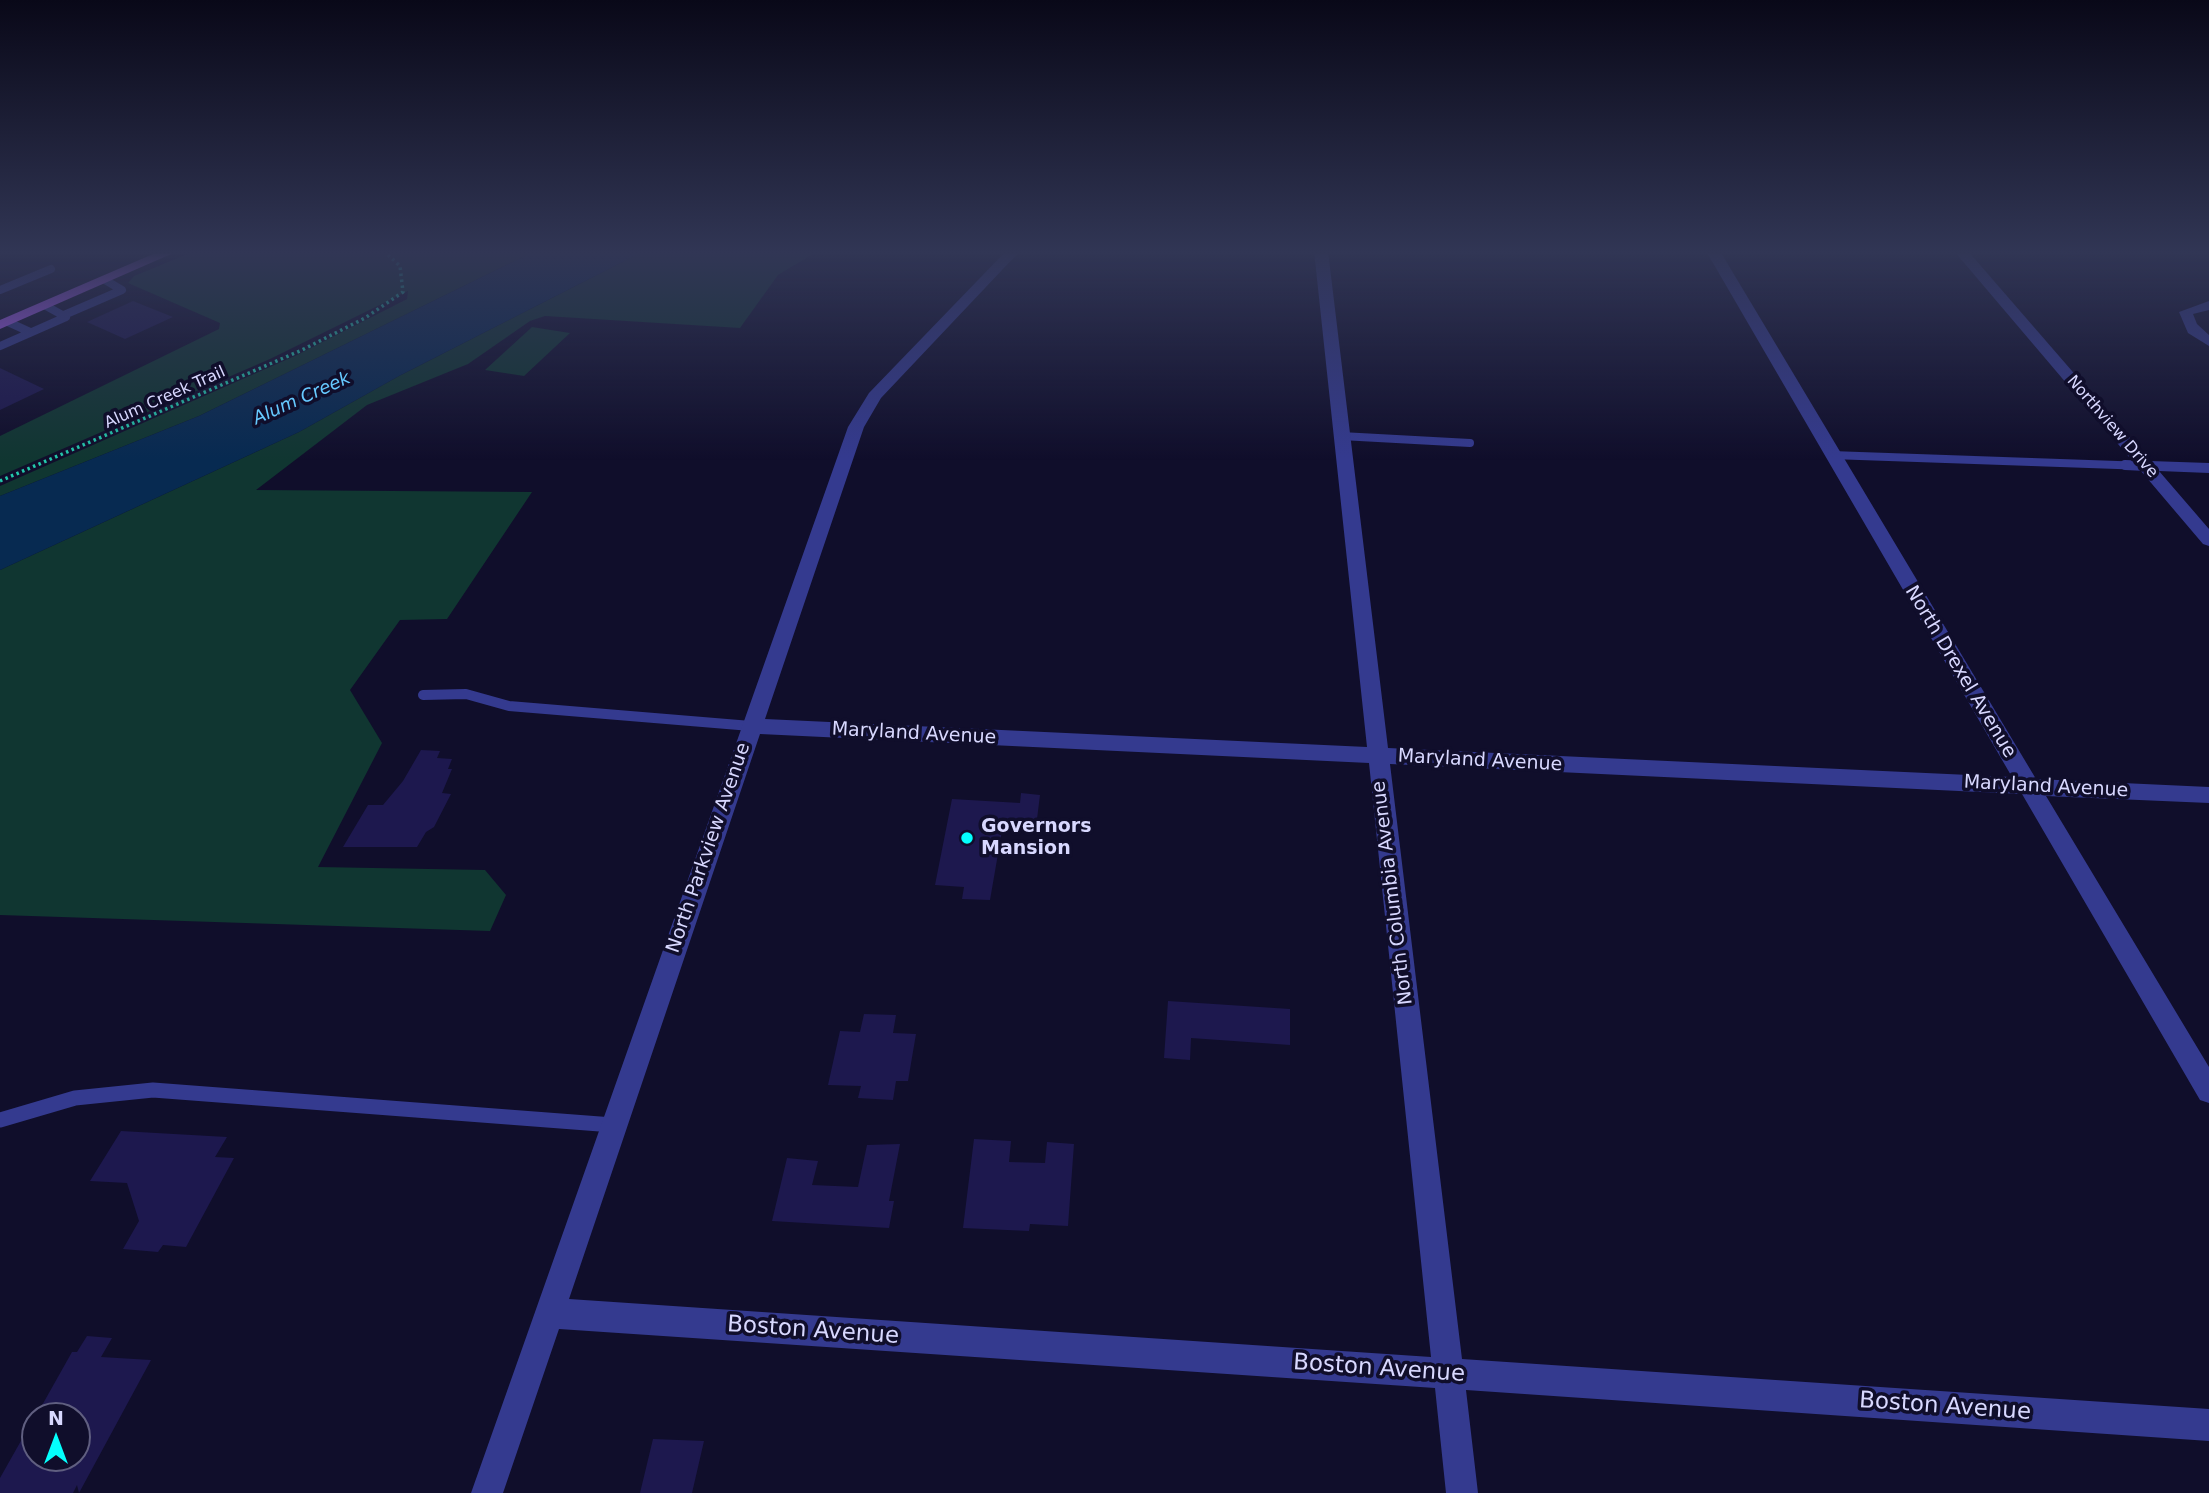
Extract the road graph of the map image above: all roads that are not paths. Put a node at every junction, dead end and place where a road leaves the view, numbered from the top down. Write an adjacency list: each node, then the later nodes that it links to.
1 (53, 321): 8 (lane)
2 (948, 321): 18 (street, North Parkview Avenue)
3 (1329, 321): 11 (street, North Columbia Avenue)
4 (1753, 321): 13 (street, North Drexel Avenue)
5 (2021, 321): 14 (street, Northview Drive)
6 (2187, 321): 9 (street)
7 (4, 323): 8 (lane)
8 (30, 332): 10 (lane)
9 (2209, 342)
10 (0, 346)
11 (1341, 436): 12 (lane); 19 (street, North Columbia Avenue)
12 (1471, 443)
13 (1831, 455): 14 (lane); 20 (street, North Drexel Avenue)
14 (2146, 466): 15 (street); 16 (street, Northview Drive)
15 (2209, 468)
16 (2209, 540)
17 (423, 695): 18 (lane)
18 (751, 726): 19 (street, Maryland Avenue); 24 (street, North Parkview Avenue)
19 (1377, 756): 20 (street, Maryland Avenue); 26 (street, North Columbia Avenue)
20 (2028, 786): 21 (street, Maryland Avenue); 22 (street, North Drexel Avenue)
21 (2209, 794)
22 (2209, 1091)
23 (0, 1120): 24 (lane)
24 (613, 1125): 25 (street, North Parkview Avenue)
25 (549, 1313): 26 (street, Boston Avenue); 28 (street, North Parkview Avenue)
26 (1448, 1374): 27 (street, Boston Avenue); 29 (street, North Columbia Avenue)
27 (2209, 1425)
28 (487, 1493)
29 (1462, 1493)

